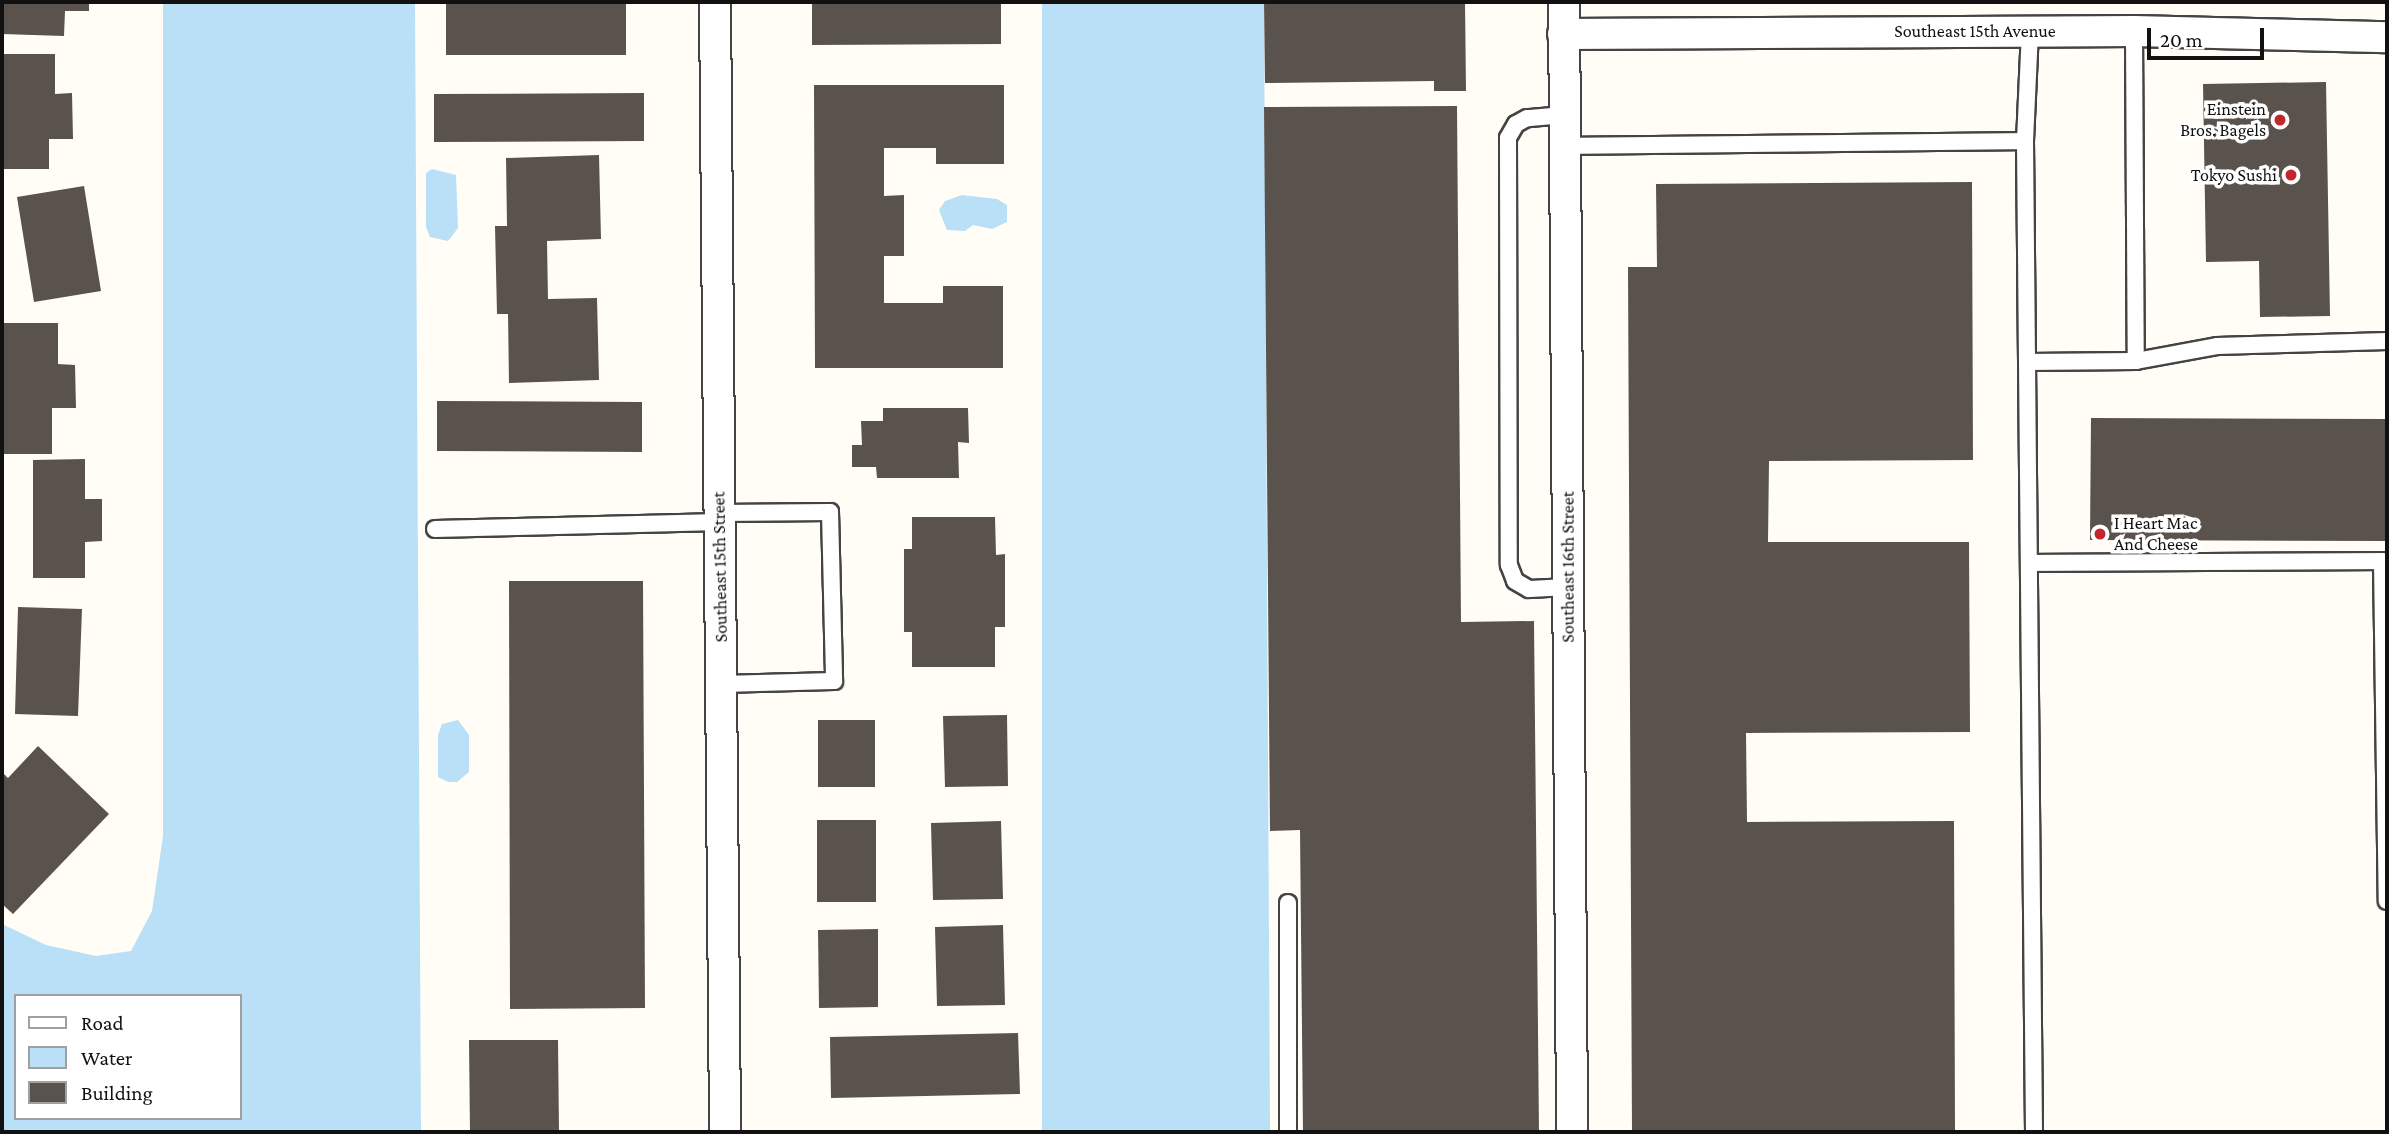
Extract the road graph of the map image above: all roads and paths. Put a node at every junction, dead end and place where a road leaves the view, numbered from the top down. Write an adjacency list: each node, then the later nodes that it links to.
1 (715, 2): 13 (street, Southeast 15th Street)
2 (1564, 2): 5 (street, Southeast 16th Street)
3 (2030, 31): 4 (street, Southeast 15th Avenue); 5 (street, Southeast 15th Avenue); 8 (lane)
4 (2134, 31): 6 (street, Southeast 15th Avenue); 11 (lane)
5 (1563, 34): 7 (street, Southeast 16th Street)
6 (2387, 37)
7 (1564, 115): 9 (street, Southeast 16th Street); 16 (lane)
8 (2025, 141): 9 (lane); 12 (lane)
9 (1565, 146): 16 (street, Southeast 16th Street)
10 (2387, 341): 11 (lane)
11 (2136, 361): 12 (lane)
12 (2027, 362): 15 (lane)
13 (720, 518): 14 (lane); 17 (street, Southeast 15th Street); 17 (lane)
14 (435, 529)
15 (2029, 563): 18 (lane); 23 (lane)
16 (1568, 587): 22 (street, Southeast 16th Street)
17 (721, 684): 20 (street, Southeast 15th Street)
18 (2387, 901)
19 (1288, 903): 21 (lane)
20 (725, 1132)
21 (1288, 1132)
22 (1572, 1132)
23 (2034, 1132)

